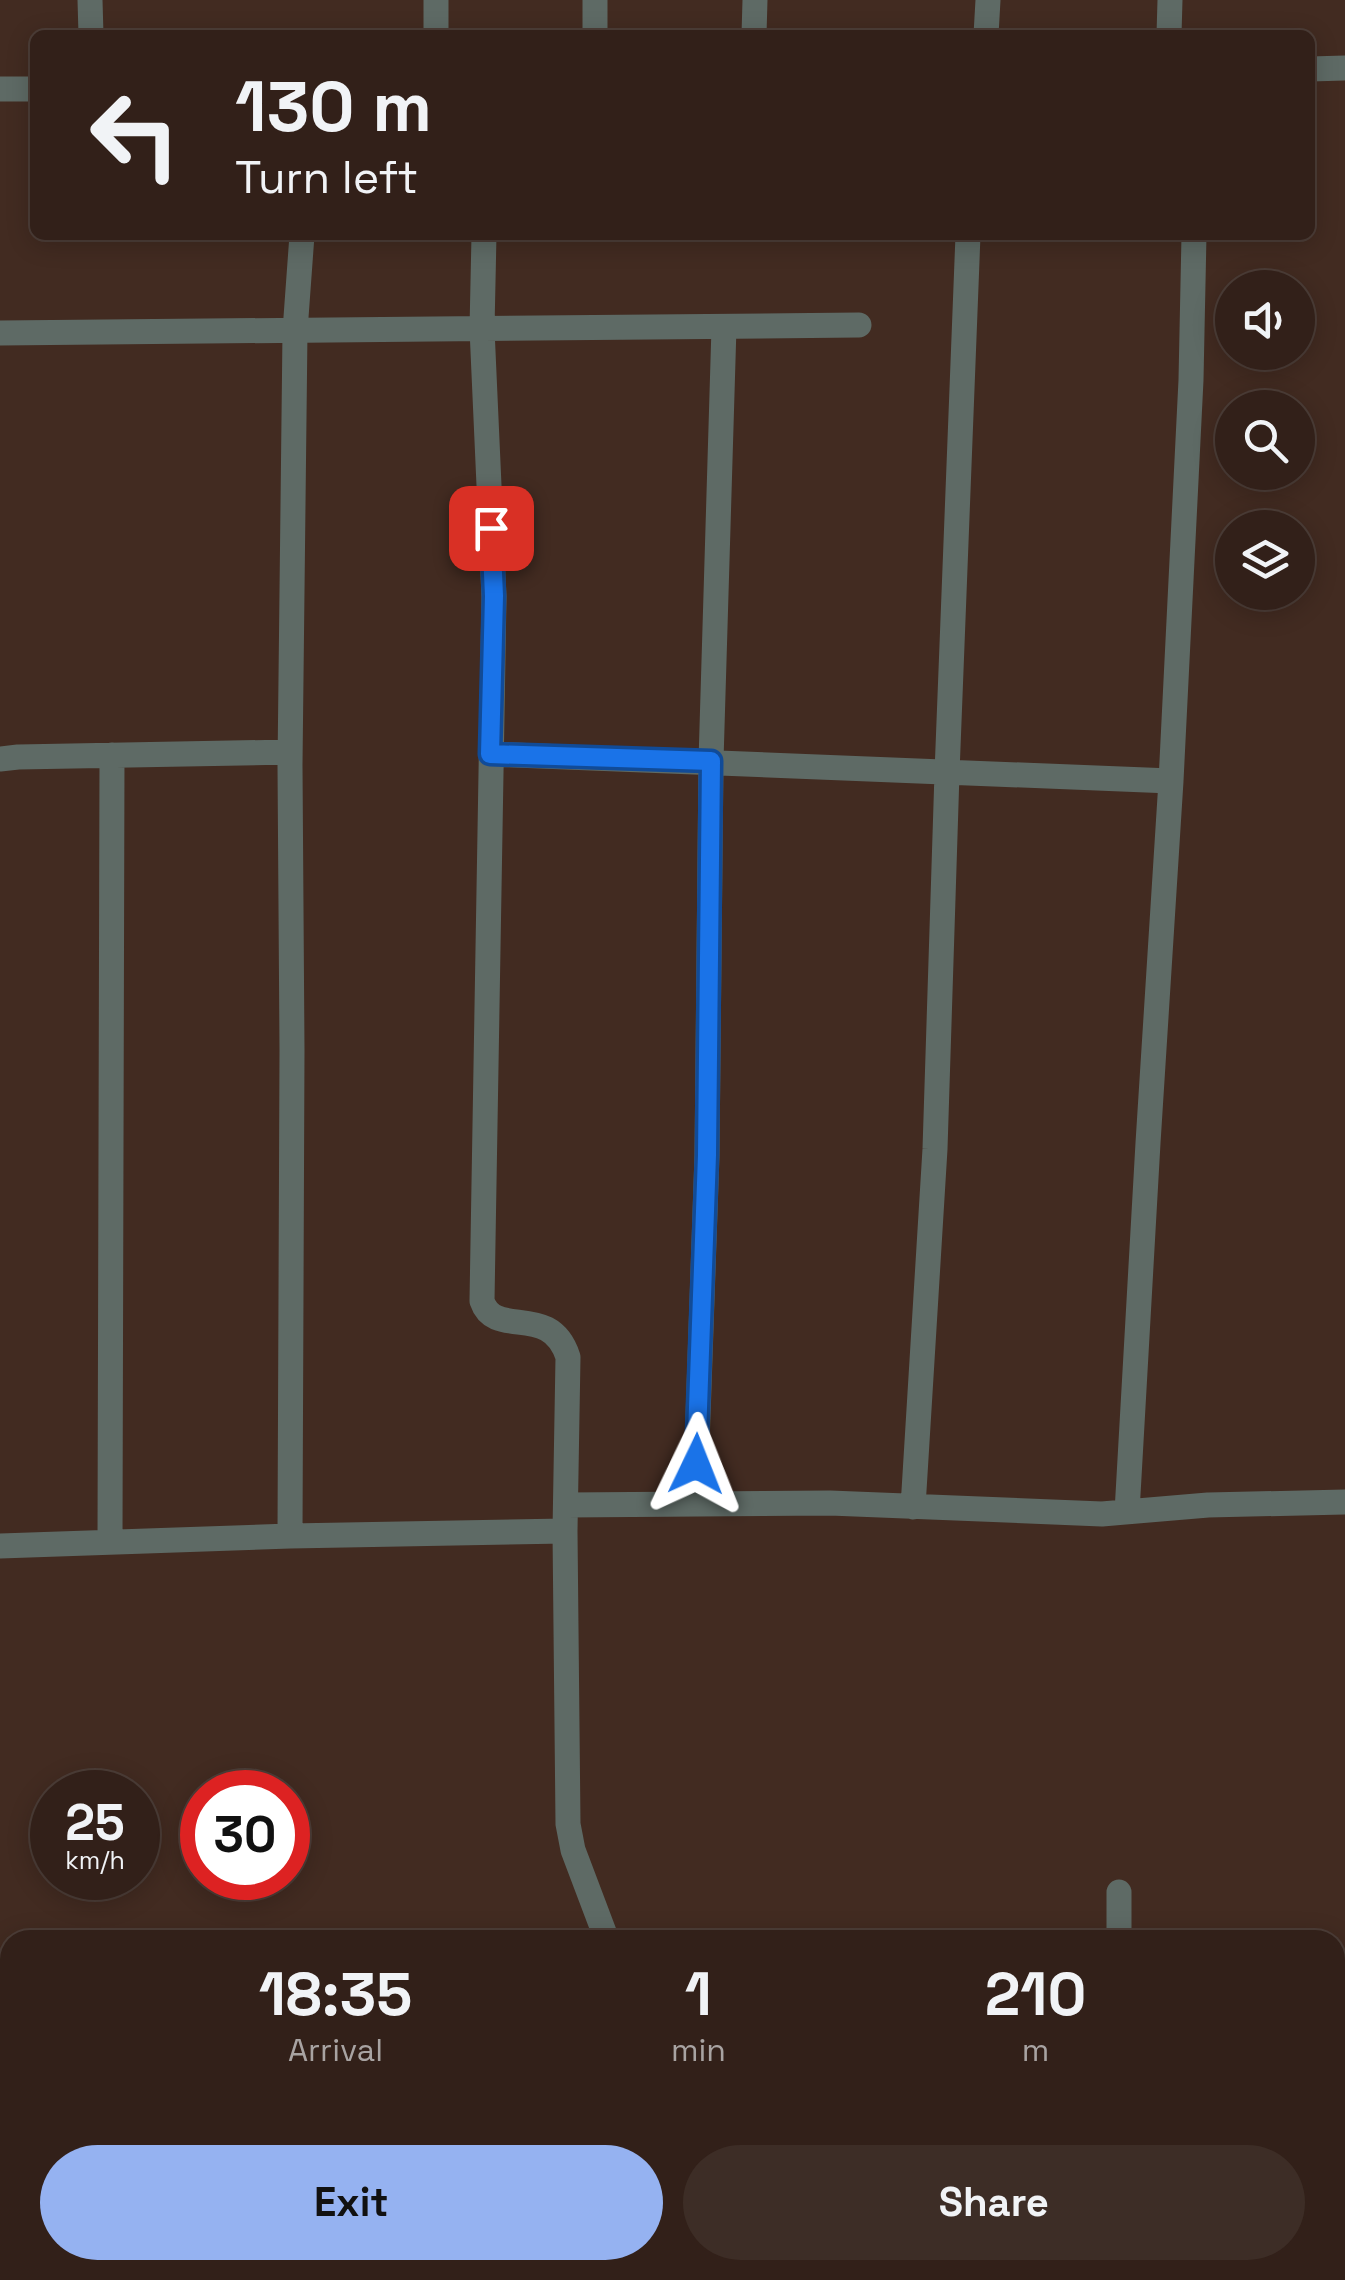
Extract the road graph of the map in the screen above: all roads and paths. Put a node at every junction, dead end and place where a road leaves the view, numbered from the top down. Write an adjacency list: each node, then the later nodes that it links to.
1 (90, 0): 7 (street)
2 (436, 0): 8 (street)
3 (595, 0): 9 (street)
4 (755, 0): 10 (street)
5 (988, 0): 11 (street)
6 (1170, 0): 12 (street)
7 (91, 30)
8 (436, 30)
9 (595, 30)
10 (754, 30)
11 (986, 30)
12 (1169, 30)
13 (1315, 68): 14 (street)
14 (1345, 68)
15 (0, 89): 16 (street)
16 (30, 89)
17 (302, 240): 24 (street)
18 (484, 240): 23 (street)
19 (968, 240): 31 (street)
20 (1194, 240): 32 (street)
21 (859, 325): 22 (street)
22 (724, 328): 23 (street); 30 (street)
23 (482, 330): 24 (street); 27 (street)
24 (295, 331): 25 (street); 26 (street)
25 (0, 333)
26 (290, 752): 28 (street); 38 (street)
27 (490, 754): 30 (street); 37 (street)
28 (112, 755): 29 (street); 39 (street)
29 (0, 759)
30 (711, 761): 31 (street); 34 (street)
31 (946, 773): 32 (street); 35 (street)
32 (1172, 781): 36 (street)
33 (1345, 1502): 36 (street)
34 (694, 1503): 35 (street); 37 (street)
35 (913, 1507): 36 (street)
36 (1127, 1512)
37 (566, 1518): 38 (street); 42 (street)
38 (290, 1536): 39 (street)
39 (110, 1541): 40 (street)
40 (0, 1546)
41 (1119, 1892): 43 (street)
42 (603, 1930)
43 (1119, 1930)

